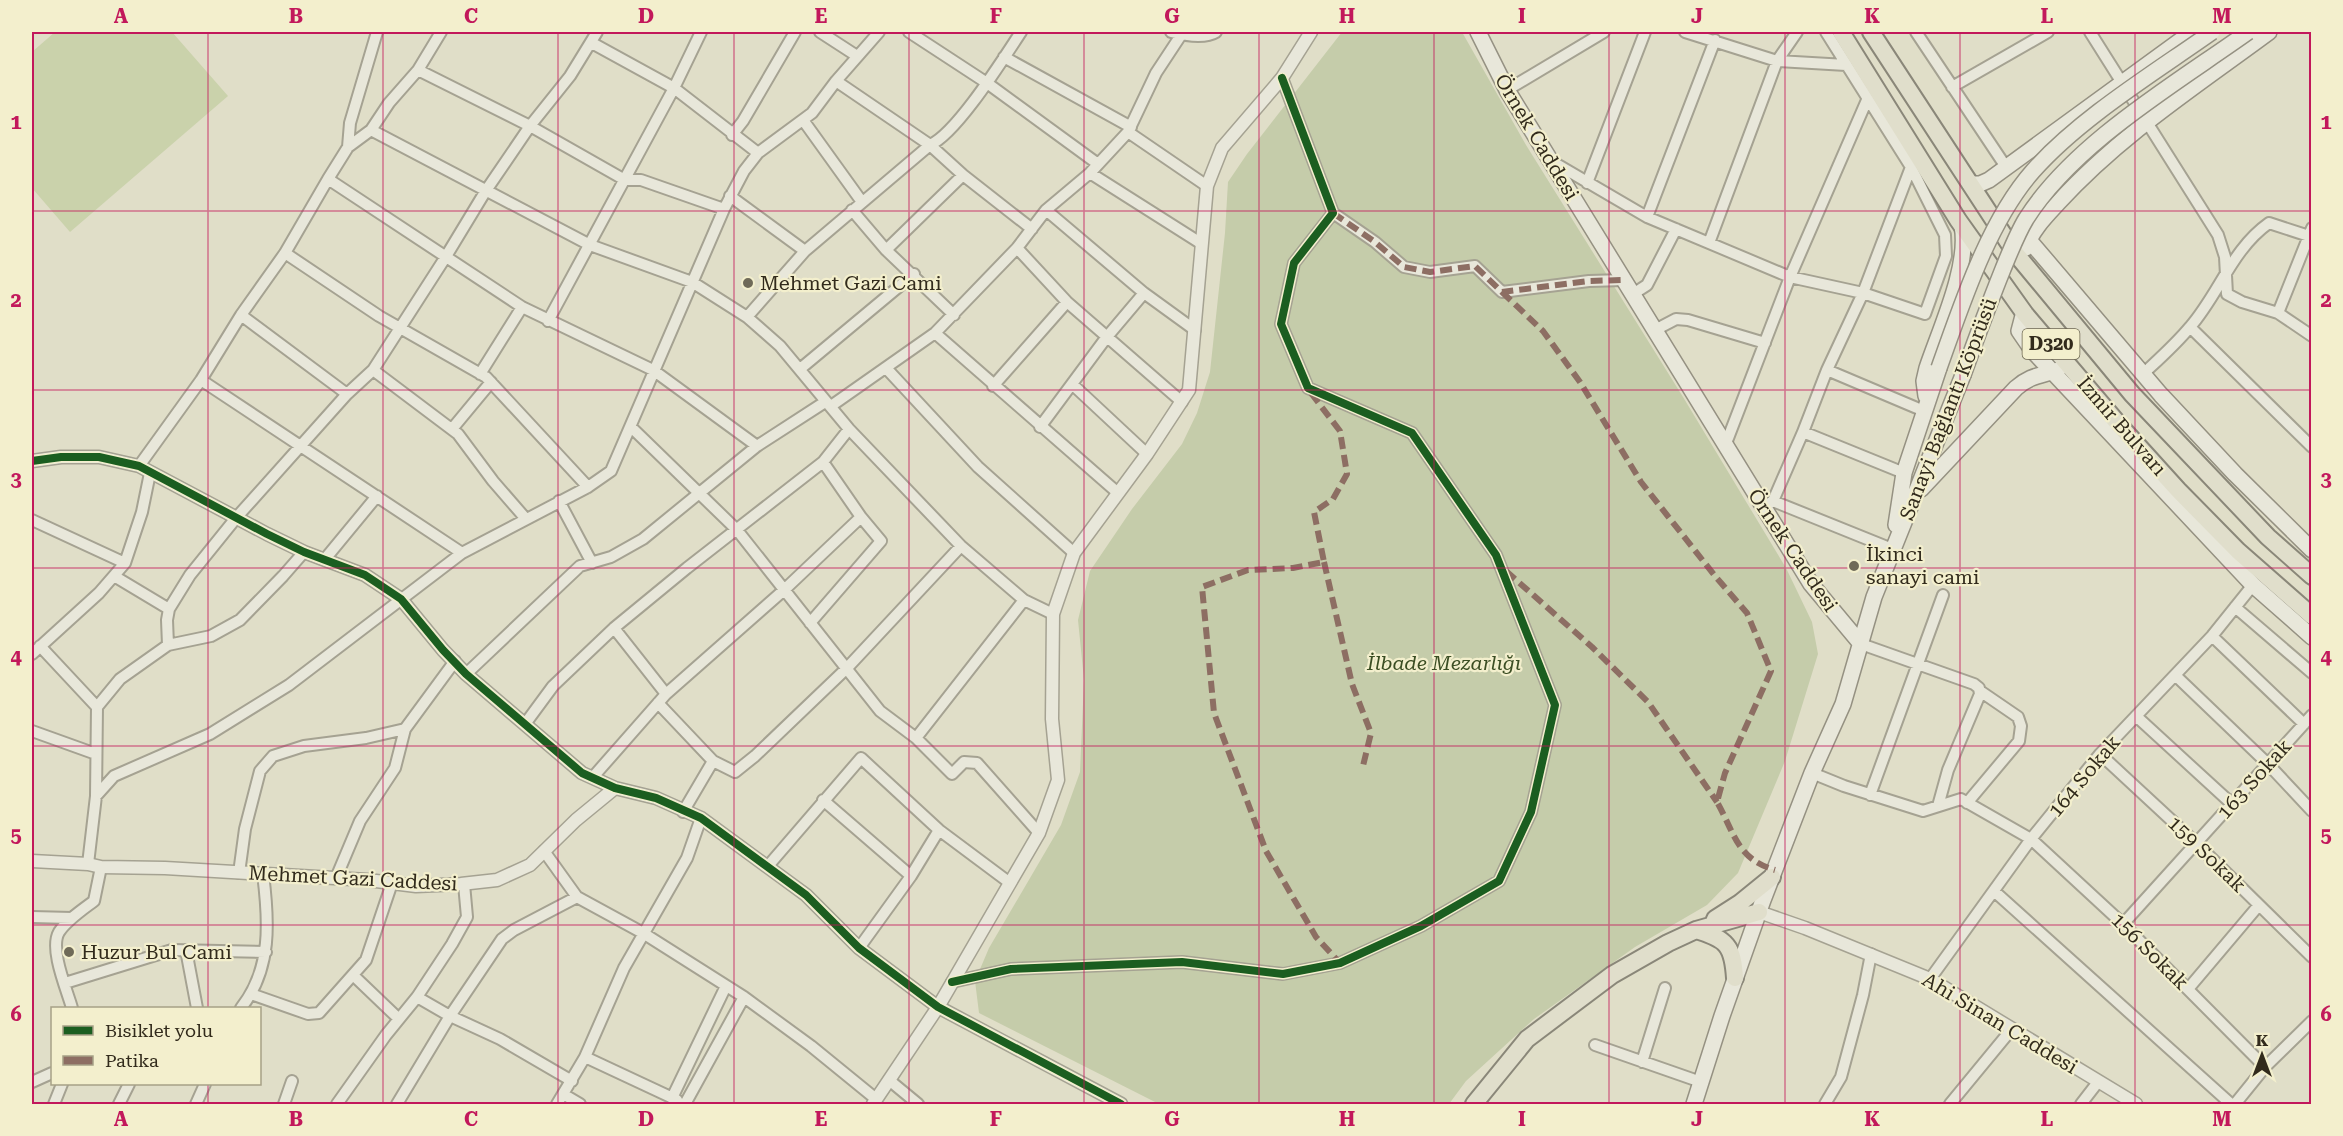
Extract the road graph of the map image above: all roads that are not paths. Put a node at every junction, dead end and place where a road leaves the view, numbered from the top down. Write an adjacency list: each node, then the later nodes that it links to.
1 (377, 32): 52 (street)
2 (441, 32): 36 (street)
3 (597, 32): 30 (street)
4 (701, 32): 42 (street)
5 (795, 32): 50 (street)
6 (820, 32): 32 (street)
7 (879, 32): 32 (street)
8 (909, 32): 40 (street)
9 (1021, 32): 33 (street)
10 (1216, 32): 28 (street)
11 (1311, 32): 37 (street)
12 (1478, 32): 43 (main road, Örnek Caddesi)
13 (1604, 32): 43 (street)
14 (1645, 32): 61 (street)
15 (1685, 32): 29 (street)
16 (1725, 32): 31 (street)
17 (1797, 32): 34 (street)
18 (1826, 32): 35 (street)
19 (1841, 32): 72 (main road, İzmir Bulvarı / D320)
20 (1871, 32): 62 (main road, İzmir Bulvarı / D320)
21 (1916, 32): 41 (street)
22 (2048, 32): 41 (street)
23 (2090, 32): 39 (street)
24 (2192, 32): 39 (main road)
25 (2212, 32): 128 (main road, Sanayi Bağlantı Köprüsü, bridge)
26 (2248, 32): 146 (main road, Sanayi Bağlantı Köprüsü, bridge)
27 (2269, 32): 46 (main road)
28 (1178, 33): 49 (street)
29 (1715, 40): 31 (street); 71 (street)
30 (592, 43): 42 (street); 47 (street)
31 (1733, 46): 34 (street)
32 (857, 56): 38 (street)
33 (1004, 57): 40 (street); 49 (street)
34 (1777, 62): 35 (street); 77 (street)
35 (1846, 65): 44 (street)
36 (418, 70): 47 (street); 48 (street)
37 (1282, 78): 63 (street); 70 (street)
38 (836, 81): 45 (street); 51 (street)
39 (2121, 81): 46 (street); 56 (main road)
40 (987, 83): 51 (street); 57 (street)
41 (1952, 87): 56 (street)
42 (674, 88): 50 (street); 60 (street)
43 (1507, 90): 54 (main road, Örnek Caddesi)
44 (1867, 100): 55 (street); 87 (street)
45 (803, 120): 53 (street); 66 (street)
46 (2148, 122): 76 (main road); 88 (street)
47 (530, 126): 60 (street); 64 (street)
48 (371, 130): 52 (street); 64 (street)
49 (1129, 130): 57 (street); 63 (street)
50 (732, 135): 53 (street)
51 (930, 145): 58 (street); 66 (street)
52 (348, 147): 59 (street)
53 (758, 153): 65 (street)
54 (1550, 160): 61 (street); 89 (main road, Örnek Caddesi)
55 (1911, 167): 92 (street); 98 (street)
56 (2006, 167): 62 (main road)
57 (1094, 168): 69 (street); 78 (street)
58 (963, 175): 73 (street); 81 (street)
59 (327, 179): 83 (street); 84 (street)
60 (625, 180): 67 (street); 79 (street)
61 (1587, 183): 71 (street)
62 (1970, 184): 85 (main road, İzmir Bulvarı / D320)
63 (1207, 186): 78 (street)
64 (485, 192): 79 (street); 84 (street)
65 (730, 196): 67 (street); 82 (street)
66 (862, 202): 68 (street)
67 (724, 209): 90 (street)
68 (852, 210): 81 (street); 82 (street)
69 (1046, 210): 73 (street); 91 (street)
70 (1333, 213): 89 (street); 248 (street)
71 (1647, 216): 74 (street)
72 (1962, 226): 96 (main road, İzmir Bulvarı / D320); 102 (main road)
73 (1032, 229): 80 (street)
74 (1676, 229): 77 (street); 93 (street)
75 (2311, 234): 88 (street); 97 (street)
76 (2029, 240): 85 (main road); 120 (main road)
77 (1709, 243): 87 (street)
78 (1202, 244): 106 (street)
79 (590, 245): 90 (street); 103 (street)
80 (1017, 248): 94 (street); 100 (street)
81 (886, 250): 86 (street)
82 (805, 251): 101 (street)
83 (285, 253): 99 (street); 105 (street)
84 (445, 258): 95 (street); 105 (street)
85 (2023, 263): 165 (main road, İzmir Bulvarı / D320)
86 (914, 274): 100 (street); 114 (street)
87 (1790, 277): 92 (street); 111 (street)
88 (2225, 277): 97 (street); 104 (street)
89 (1624, 280): 93 (main road, Örnek Caddesi)
90 (692, 282): 101 (street); 116 (street)
91 (1144, 293): 106 (street); 110 (street)
92 (1863, 293): 98 (street); 117 (street)
93 (1633, 294): 107 (main road, Örnek Caddesi)
94 (1067, 302): 110 (street); 124 (street)
95 (522, 308): 103 (street); 119 (street)
96 (2024, 312): 112 (main road, İzmir Bulvarı / D320); 118 (main road)
97 (2278, 313): 109 (street)
98 (1925, 314): 102 (street)
99 (241, 315): 121 (street); 125 (street)
100 (954, 315): 108 (street)
101 (747, 317): 114 (street)
102 (1943, 320): 128 (main road)
103 (548, 321): 116 (street)
104 (2190, 327): 120 (street); 137 (street)
105 (401, 328): 115 (street); 119 (street)
106 (1195, 330): 126 (street)
107 (1654, 330): 111 (street); 136 (main road, Örnek Caddesi)
108 (935, 333): 113 (street); 124 (street)
109 (2312, 336)
110 (1106, 338): 123 (street); 126 (street)
111 (1765, 343): 136 (street)
112 (2069, 366): 118 (main road); 174 (main road, İzmir Bulvarı / D320)
113 (886, 368): 127 (street); 160 (street)
114 (800, 369): 127 (street)
115 (373, 370): 125 (street); 131 (street)
116 (653, 370): 129 (street); 135 (street)
117 (1827, 370): 128 (street); 133 (street)
118 (2051, 372): 146 (main road); 166 (main road)
119 (480, 374): 122 (street)
120 (2143, 374): 155 (main road)
121 (201, 380): 134 (street); 141 (street)
122 (491, 382): 131 (street); 143 (street)
123 (1072, 384): 130 (street); 138 (street)
124 (993, 386): 130 (street)
125 (347, 394): 134 (street)
126 (1182, 402): 138 (street)
127 (828, 404): 132 (street); 135 (street)
128 (1925, 407): 142 (main road, Sanayi Bağlantı Köprüsü)
129 (631, 427): 143 (street); 144 (street)
130 (1040, 427): 145 (street)
131 (452, 429): 152 (street)
132 (849, 429): 140 (street); 156 (street)
133 (1803, 432): 142 (street); 149 (street)
134 (302, 446): 147 (street); 151 (street)
135 (757, 446): 144 (street)
136 (1725, 446): 149 (main road, Örnek Caddesi)
137 (2312, 447)
138 (1147, 454): 145 (street)
139 (32, 461): 141 (street)
140 (823, 462): 150 (street); 154 (street)
141 (145, 469): 151 (street); 162 (street)
142 (1904, 473): 157 (main road, Sanayi Bağlantı Köprüsü)
143 (588, 487): 148 (street)
144 (697, 494): 154 (street); 163 (street)
145 (1118, 494): 160 (street)
146 (1914, 495): 157 (main road, Sanayi Bağlantı Köprüsü)
147 (377, 496): 159 (street); 161 (street)
148 (559, 501): 152 (street); 163 (street)
149 (1769, 504): 157 (street); 179 (main road, Örnek Caddesi)
150 (861, 517): 167 (street); 175 (street)
151 (236, 518): 158 (street); 172 (street)
152 (526, 519): 159 (street)
153 (32, 520): 162 (street)
154 (736, 530): 167 (street); 176 (street)
155 (2310, 545)
156 (961, 546): 170 (street); 184 (street)
157 (1892, 549): 179 (main road)
158 (304, 552): 161 (street); 180 (street)
159 (462, 553): 169 (street)
160 (1074, 553): 173 (street)
161 (325, 559): 169 (street)
162 (125, 563): 164 (street)
163 (592, 563): 186 (street)
164 (114, 576): 172 (street); 181 (street)
165 (2312, 576)
166 (2253, 585): 171 (street, 164 Sokak); 178 (main road)
167 (784, 590): 175 (street); 189 (street)
168 (1943, 595): 183 (street)
169 (401, 599): 182 (street); 206 (street)
170 (1023, 600): 173 (street); 197 (street)
171 (2235, 607): 177 (street, 164 Sokak); 185 (street)
172 (169, 609): 180 (street)
173 (1053, 614): 215 (street)
174 (2312, 616)
175 (810, 622): 184 (street)
176 (614, 628): 189 (street); 193 (street)
177 (2212, 636): 187 (street, 164 Sokak); 194 (street)
178 (2312, 637)
179 (1861, 644): 183 (street); 202 (main road)
180 (168, 645): 190 (street)
181 (36, 650): 190 (street)
182 (455, 661): 186 (street); 195 (street)
183 (1916, 663): 188 (street); 205 (street)
184 (847, 668): 197 (street); 200 (street)
185 (2312, 673)
186 (466, 674): 193 (street)
187 (2175, 675): 192 (street, 164 Sokak); 201 (street)
188 (1977, 687): 208 (street); 210 (street)
189 (662, 698): 200 (street); 203 (street)
190 (97, 707): 198 (street)
191 (2312, 715): 194 (street, 163 Sokak)
192 (2136, 716): 199 (street, 164 Sokak); 209 (street)
193 (525, 724): 203 (street)
194 (2304, 724): 201 (street, 163 Sokak)
195 (405, 729): 223 (street); 227 (street)
196 (32, 734): 198 (street)
197 (916, 738): 215 (street)
198 (96, 754): 206 (street)
199 (2100, 754): 216 (street, 164 Sokak); 217 (street, 159 Sokak)
200 (713, 761): 212 (street)
201 (2268, 764): 209 (street, 163 Sokak); 211 (street)
202 (1812, 773): 205 (street); 226 (main road)
203 (593, 777): 204 (street)
204 (615, 788): 212 (street); 218 (street, Mehmet Gazi Caddesi)
205 (1870, 795): 210 (street)
206 (96, 796): 220 (street)
207 (823, 800): 214 (street); 221 (street); 225 (street)
208 (1967, 802): 210 (street); 216 (street, 156 Sokak)
209 (2232, 804): 217 (street, 163 Sokak)
210 (1938, 806)
211 (2312, 811)
212 (683, 812): 213 (street)
213 (701, 818): 221 (street); 239 (street)
214 (939, 830): 225 (street); 229 (street)
215 (1039, 833): 229 (street)
216 (2031, 839): 231 (street, 164 Sokak); 237 (street, 156 Sokak)
217 (2196, 843): 233 (street, 159 Sokak); 237 (street, 163 Sokak)
218 (544, 851): 230 (street, Mehmet Gazi Caddesi); 232 (street)
219 (32, 861): 220 (street, Mehmet Gazi Caddesi)
220 (88, 864): 222 (street, Mehmet Gazi Caddesi)
221 (768, 866): 240 (street)
222 (101, 867): 223 (street, Mehmet Gazi Caddesi); 236 (street)
223 (239, 873): 224 (street, Mehmet Gazi Caddesi)
224 (263, 874): 227 (street, Mehmet Gazi Caddesi); 242 (street)
225 (911, 876): 240 (street)
226 (1772, 877): 234 (main road); 238 (main road)
227 (336, 878): 228 (street, Mehmet Gazi Caddesi)
228 (392, 883): 230 (street, Mehmet Gazi Caddesi); 245 (street)
229 (1010, 883): 248 (street)
230 (464, 884): 254 (street)
231 (1994, 891): 247 (street, 164 Sokak); 298 (street)
232 (577, 897): 239 (street); 260 (street)
233 (2259, 905): 244 (street, 159 Sokak); 252 (street)
234 (1759, 912): 238 (main road); 243 (street, Ahi Sinan Caddesi); 246 (main road)
235 (32, 917): 236 (street)
236 (72, 918): 249 (street)
237 (2123, 924): 252 (street, 156 Sokak)
238 (1696, 930): 246 (main road); 292 (main road)
239 (644, 933): 250 (street); 265 (street)
240 (859, 948): 259 (street)
241 (186, 950): 242 (street); 249 (street); 257 (street)
242 (266, 952): 253 (street)
243 (1871, 954): 247 (street, Ahi Sinan Caddesi); 294 (street)
244 (2312, 957)
245 (354, 976): 253 (street); 261 (street)
246 (1735, 978): 273 (main road)
247 (1930, 979): 263 (street, Ahi Sinan Caddesi)
248 (952, 982): 259 (street)
249 (65, 983): 256 (street)
250 (726, 986): 255 (street); 279 (street)
251 (1665, 988): 266 (street)
252 (2188, 989): 267 (street, 156 Sokak)
253 (251, 994): 258 (street)
254 (417, 997): 260 (street); 261 (street)
255 (744, 997): 280 (street); 289 (street)
256 (72, 1007)
257 (197, 1007)
258 (242, 1007)
259 (938, 1007): 269 (street); 291 (street)
260 (450, 1016): 271 (street); 286 (street)
261 (399, 1019): 285 (street)
262 (2312, 1021): 267 (street)
263 (2011, 1030): 274 (street, Ahi Sinan Caddesi); 295 (street)
264 (1595, 1045): 266 (street)
265 (585, 1057): 271 (street); 279 (street)
266 (1642, 1062): 273 (street)
267 (2265, 1066): 298 (street)
268 (51, 1073): 272 (street)
269 (889, 1080): 280 (street); 290 (street)
270 (292, 1081): 284 (street)
271 (572, 1081): 278 (street)
272 (32, 1082)
273 (1701, 1082): 293 (main road)
274 (2098, 1082): 296 (street); 297 (street, Ahi Sinan Caddesi)
275 (61, 1085): 281 (street)
276 (128, 1085): 282 (street)
277 (204, 1085): 283 (street)
278 (563, 1094): 287 (street); 288 (street)
279 (672, 1098): 289 (street)
280 (874, 1102)
281 (54, 1104)
282 (120, 1104)
283 (196, 1104)
284 (284, 1104)
285 (337, 1104)
286 (397, 1104)
287 (557, 1104)
288 (579, 1104)
289 (686, 1104)
290 (918, 1104)
291 (1121, 1104)
292 (1474, 1104)
293 (1694, 1104)
294 (1825, 1104)
295 (1950, 1104)
296 (2081, 1104)
297 (2136, 1104)
298 (2233, 1104)

